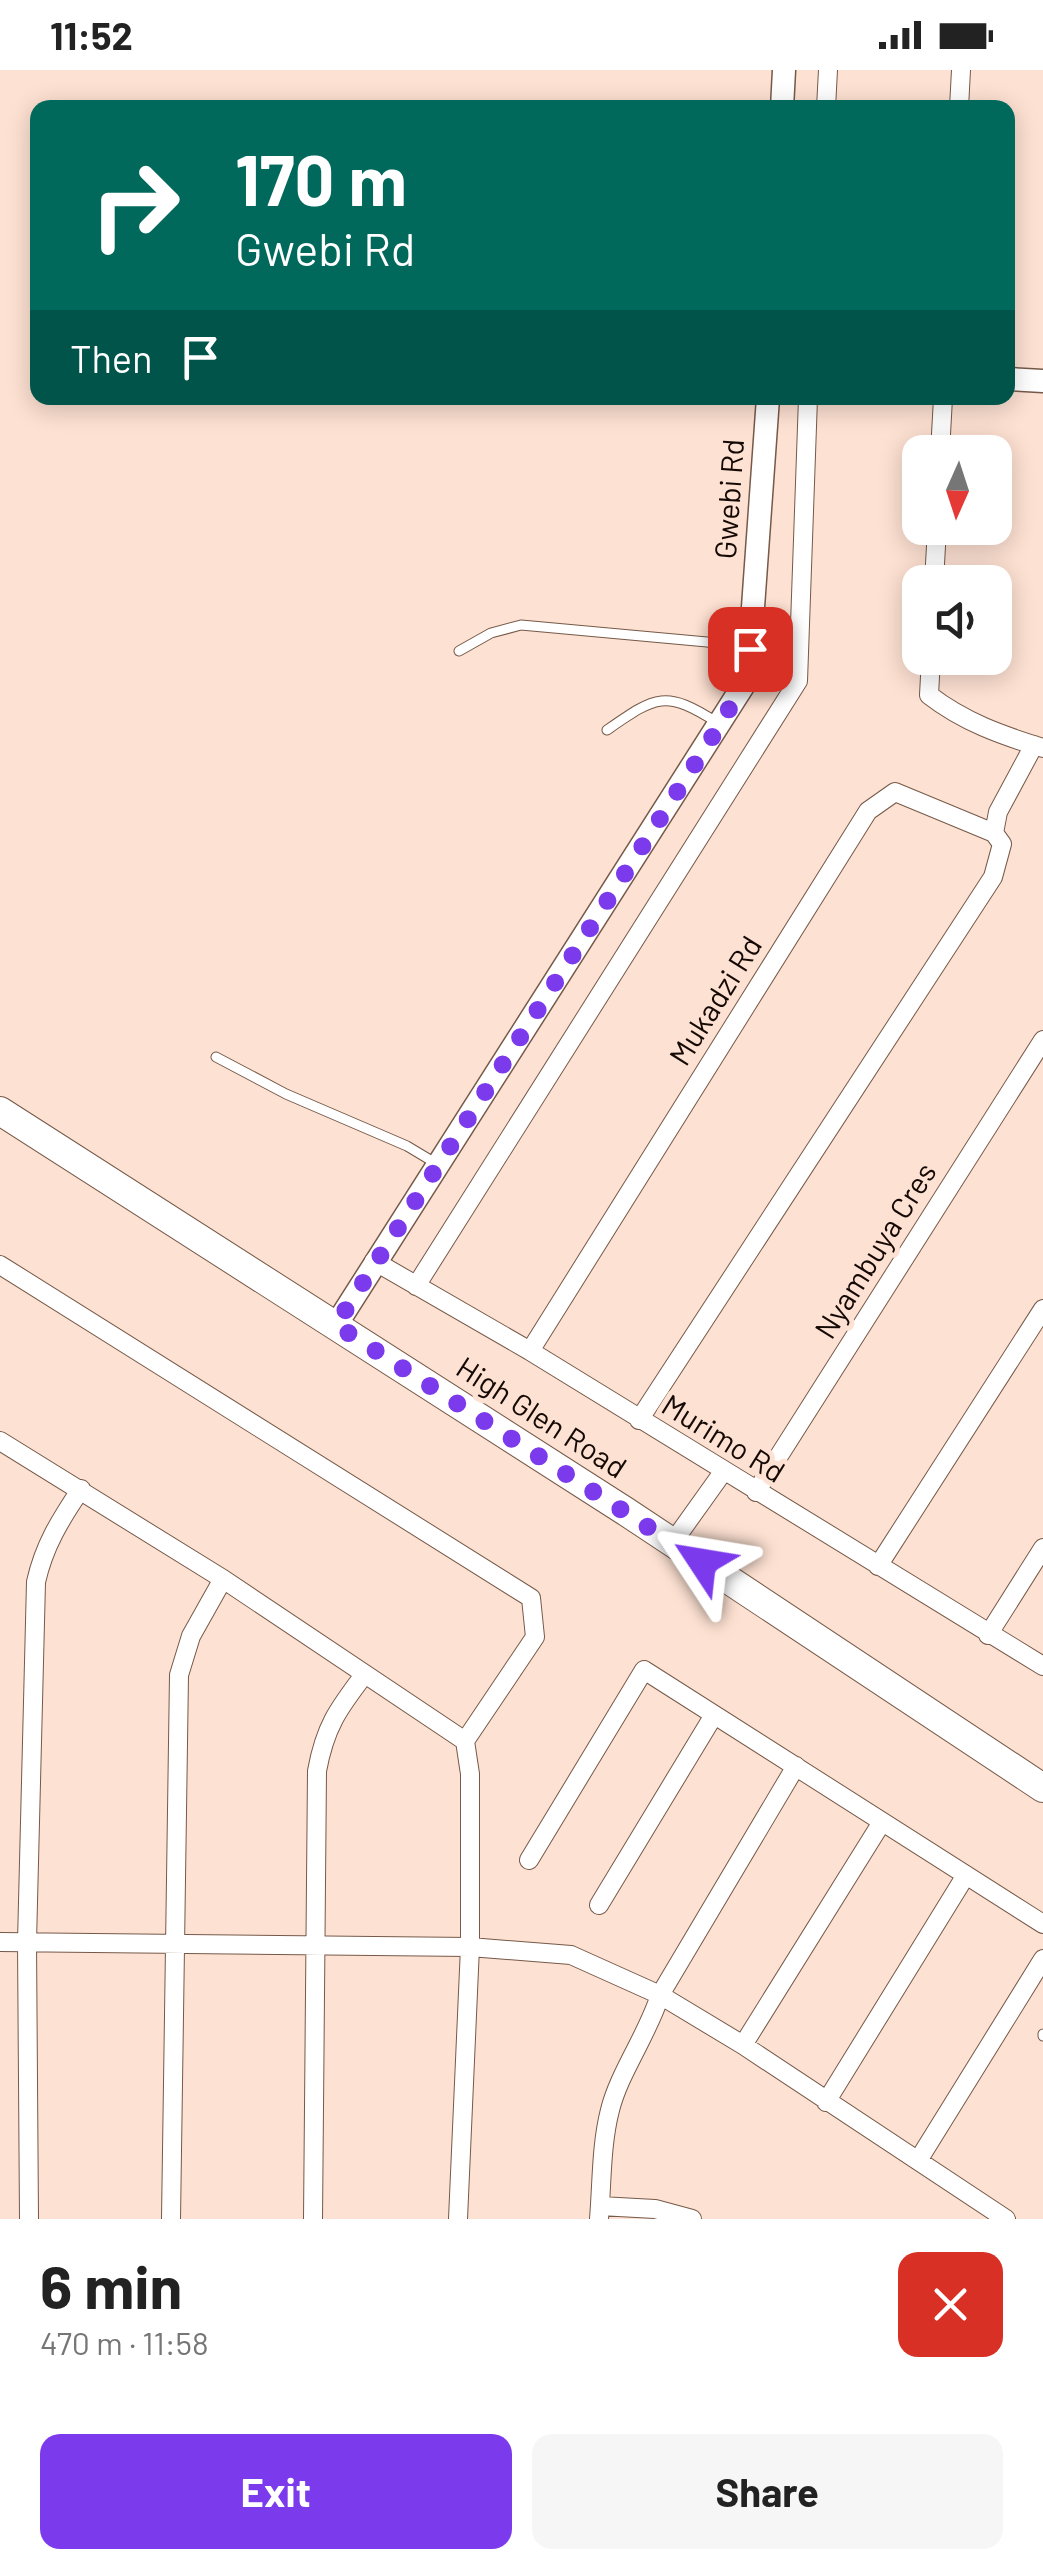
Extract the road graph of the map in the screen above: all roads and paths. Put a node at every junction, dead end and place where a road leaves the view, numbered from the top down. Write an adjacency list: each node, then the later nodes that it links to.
1 (784, 70): 4 (street)
2 (828, 70): 5 (street)
3 (961, 70): 6 (street)
4 (782, 100)
5 (826, 100)
6 (959, 100)
7 (1015, 379): 8 (street)
8 (1043, 381)
9 (767, 405): 13 (street, Gwebi Rd)
10 (808, 405): 26 (street)
11 (943, 405): 12 (street)
12 (941, 435)
13 (750, 649): 14 (lane); 16 (street, Gwebi Rd)
14 (459, 651)
15 (930, 675): 18 (street)
16 (720, 725): 17 (lane); 23 (street, Gwebi Rd)
17 (608, 730)
18 (1038, 747): 19 (street)
19 (998, 838): 29 (street, Mukadzi Rd); 30 (street)
20 (1043, 1040): 34 (street, Nyambuya Cres)
21 (216, 1057): 23 (lane)
22 (0, 1111): 28 (main road, High Glen Road)
23 (436, 1164): 24 (street, Gwebi Rd)
24 (374, 1261): 26 (street, Murimo Rd); 28 (street, Gwebi Rd)
25 (0, 1265): 43 (street)
26 (416, 1286): 29 (street, Murimo Rd)
27 (1043, 1309): 37 (street)
28 (336, 1325): 35 (main road, High Glen Road)
29 (530, 1351): 30 (street, Murimo Rd)
30 (639, 1420): 32 (street, Murimo Rd)
31 (0, 1441): 33 (street)
32 (723, 1472): 34 (street, Murimo Rd); 35 (street)
33 (81, 1488): 38 (street); 52 (street)
34 (756, 1492): 37 (street, Murimo Rd)
35 (673, 1542): 45 (main road, High Glen Road)
36 (1043, 1548): 39 (street)
37 (878, 1566): 39 (street, Murimo Rd)
38 (224, 1579): 41 (street); 53 (street)
39 (988, 1634): 40 (street, Murimo Rd)
40 (1041, 1662)
41 (364, 1674): 43 (street); 54 (street)
42 (714, 1715): 44 (street); 47 (street); 49 (street)
43 (465, 1741): 55 (street)
44 (796, 1766): 46 (street); 57 (street)
45 (1043, 1788)
46 (882, 1822): 48 (street); 58 (street)
47 (529, 1860)
48 (966, 1875): 50 (street); 59 (street)
49 (599, 1905)
50 (1043, 1924)
51 (0, 1942): 52 (street)
52 (28, 1942): 53 (street); 62 (street)
53 (174, 1945): 54 (street); 63 (street)
54 (316, 1946): 55 (street); 64 (street)
55 (470, 1947): 57 (street); 65 (street)
56 (1043, 1959): 60 (street)
57 (660, 1995): 58 (street); 61 (street)
58 (743, 2044): 59 (street)
59 (826, 2102): 60 (street)
60 (919, 2159): 67 (street)
61 (600, 2213): 66 (street)
62 (30, 2219)
63 (171, 2219)
64 (314, 2219)
65 (458, 2219)
66 (692, 2219)
67 (1006, 2219)

